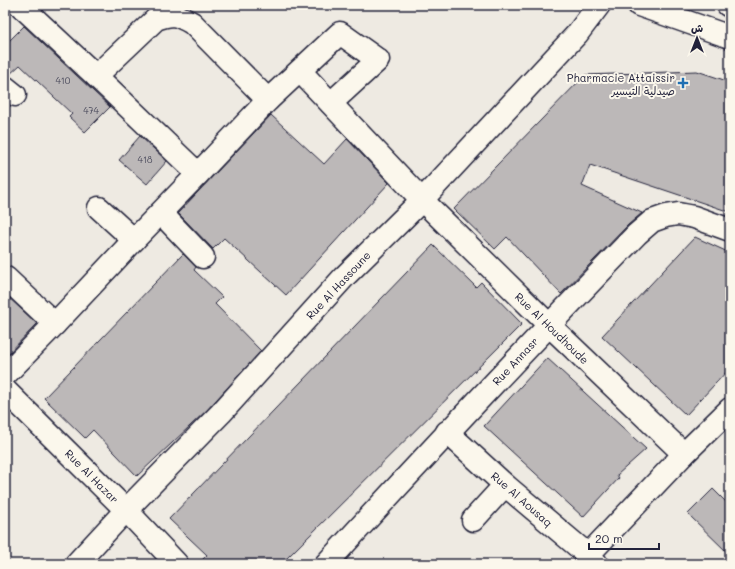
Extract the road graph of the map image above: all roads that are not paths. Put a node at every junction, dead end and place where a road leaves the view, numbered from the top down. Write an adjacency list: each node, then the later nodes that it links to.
1 (20, 5): 6 (street)
2 (599, 5): 10 (street, Rue Al Hassoune)
3 (639, 5): 4 (street)
4 (730, 37)
5 (300, 71): 7 (street); 8 (street, Rue Al Houdhoude); 8 (street)
6 (96, 76): 7 (street); 9 (street)
7 (268, 100): 9 (street)
8 (331, 104): 10 (street, Rue Al Houdhoude)
9 (198, 174): 12 (street)
10 (422, 200): 18 (street, Rue Al Houdhoude); 25 (street, Rue Al Hassoune)
11 (99, 208): 14 (street)
12 (161, 213): 14 (street); 15 (street)
13 (730, 230): 18 (street, Rue Annasr)
14 (134, 240): 17 (street)
15 (203, 257)
16 (6, 278): 17 (street)
17 (55, 324): 19 (street)
18 (549, 325): 22 (street, Rue Annasr); 23 (street, Rue Al Houdhoude)
19 (5, 375)
20 (5, 390): 25 (street, Rue Al Hazar)
21 (730, 410): 23 (street)
22 (447, 432): 24 (street, Rue Al Aousaq); 30 (street, Rue Annasr)
23 (684, 454): 27 (street)
24 (505, 485): 26 (street); 27 (street, Rue Al Aousaq)
25 (126, 510): 28 (street, Rue Al Hassoune); 29 (street, Rue Al Hazar)
26 (473, 520)
27 (593, 559)
28 (76, 564)
29 (178, 564)
30 (326, 564)

